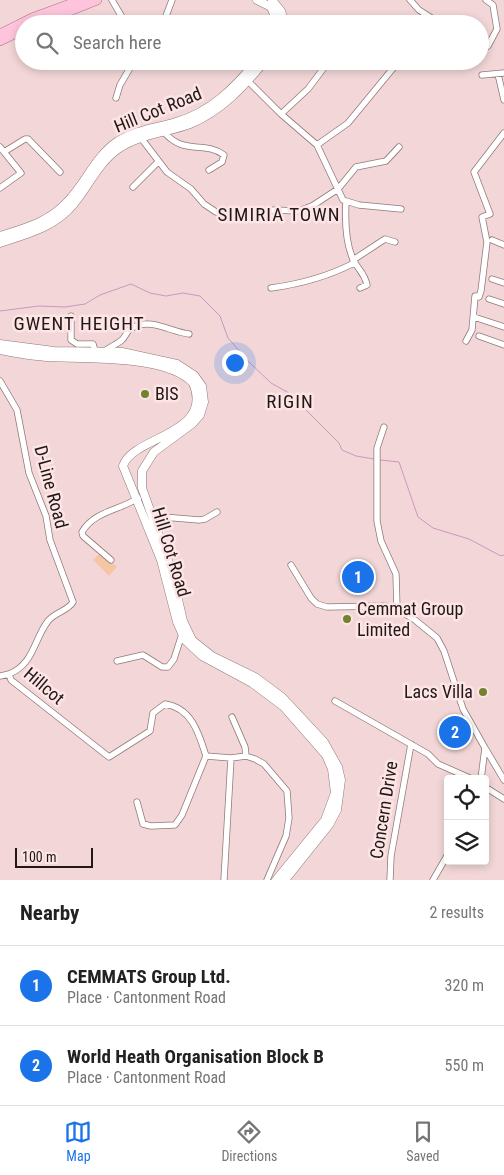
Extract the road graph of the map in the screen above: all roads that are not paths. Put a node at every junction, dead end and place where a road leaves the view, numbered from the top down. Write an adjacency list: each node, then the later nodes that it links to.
1 (81, 0): 9 (main road)
2 (97, 0): 10 (main road)
3 (112, 0): 11 (street)
4 (172, 0): 12 (street)
5 (257, 0): 13 (main road)
6 (272, 0): 14 (main road)
7 (410, 0): 15 (street)
8 (486, 0): 20 (street)
9 (40, 15)
10 (60, 15)
11 (120, 15)
12 (167, 15)
13 (274, 15)
14 (282, 15)
15 (427, 15)
16 (15, 26): 17 (main road)
17 (0, 34)
18 (15, 34): 19 (main road)
19 (0, 41)
20 (489, 44)
21 (129, 70): 29 (street)
22 (249, 70): 46 (main road, Hill Cot Road)
23 (258, 70): 28 (main road, Hill Cot Road)
24 (322, 70): 31 (street)
25 (392, 70): 35 (street)
26 (501, 73): 27 (street); 30 (street)
27 (482, 76)
28 (248, 81): 31 (street); 32 (main road, Hill Cot Road)
29 (116, 98)
30 (504, 100)
31 (281, 114): 35 (street)
32 (164, 132): 34 (main road, Hill Cot Road); 39 (street)
33 (504, 133): 60 (street)
34 (141, 138): 38 (street); 48 (main road, Hill Cot Road)
35 (317, 145): 43 (street)
36 (399, 147): 43 (street)
37 (2, 149): 40 (street); 42 (street)
38 (158, 162): 41 (street); 43 (street)
39 (209, 170)
40 (60, 172)
41 (133, 187)
42 (0, 188)
43 (338, 189): 44 (street)
44 (346, 202): 45 (street); 51 (street)
45 (401, 209)
46 (0, 236)
47 (492, 240): 50 (street)
48 (0, 242)
49 (395, 242): 51 (street)
50 (504, 245)
51 (354, 261): 54 (street); 55 (street)
52 (492, 279): 53 (street)
53 (504, 283)
54 (271, 288)
55 (360, 288)
56 (489, 299): 57 (street)
57 (504, 304)
58 (71, 316): 69 (street)
59 (484, 317): 61 (street)
60 (474, 318): 61 (street); 64 (street)
61 (504, 326)
62 (190, 334): 68 (street)
63 (479, 336): 66 (street)
64 (466, 341)
65 (0, 344): 69 (main road)
66 (504, 345)
67 (0, 350): 72 (main road)
68 (105, 350): 69 (main road); 73 (main road)
69 (95, 351)
70 (0, 380): 80 (street, D-Line Road)
71 (384, 427): 81 (street)
72 (131, 455): 73 (main road); 74 (main road)
73 (144, 468): 74 (main road); 77 (main road, Hill Cot Road)
74 (125, 471): 75 (main road, Hill Cot Road)
75 (138, 498): 78 (street); 82 (main road, Hill Cot Road)
76 (217, 512): 77 (street, Hill Cot Road)
77 (151, 516): 103 (main road, Hill Cot Road)
78 (111, 560)
79 (291, 565): 81 (street)
80 (73, 602): 84 (street, Hillcot)
81 (397, 609): 89 (street)
82 (182, 634): 83 (street); 102 (main road, Hill Cot Road)
83 (117, 661)
84 (9, 674): 85 (street); 90 (street, Hillcot)
85 (0, 676)
86 (335, 701): 88 (street)
87 (232, 717): 91 (street)
88 (410, 744): 93 (street); 104 (street, Concern Drive)
89 (485, 748): 94 (street); 95 (street)
90 (206, 756): 92 (street); 98 (street)
91 (246, 756): 92 (street); 101 (street)
92 (231, 758): 100 (street)
93 (463, 775)
94 (482, 775)
95 (504, 780)
96 (489, 790): 97 (street)
97 (504, 799)
98 (137, 802)
99 (444, 861): 105 (street)
100 (224, 879)
101 (267, 880)
102 (276, 880)
103 (285, 880)
104 (390, 880)
105 (433, 880)

